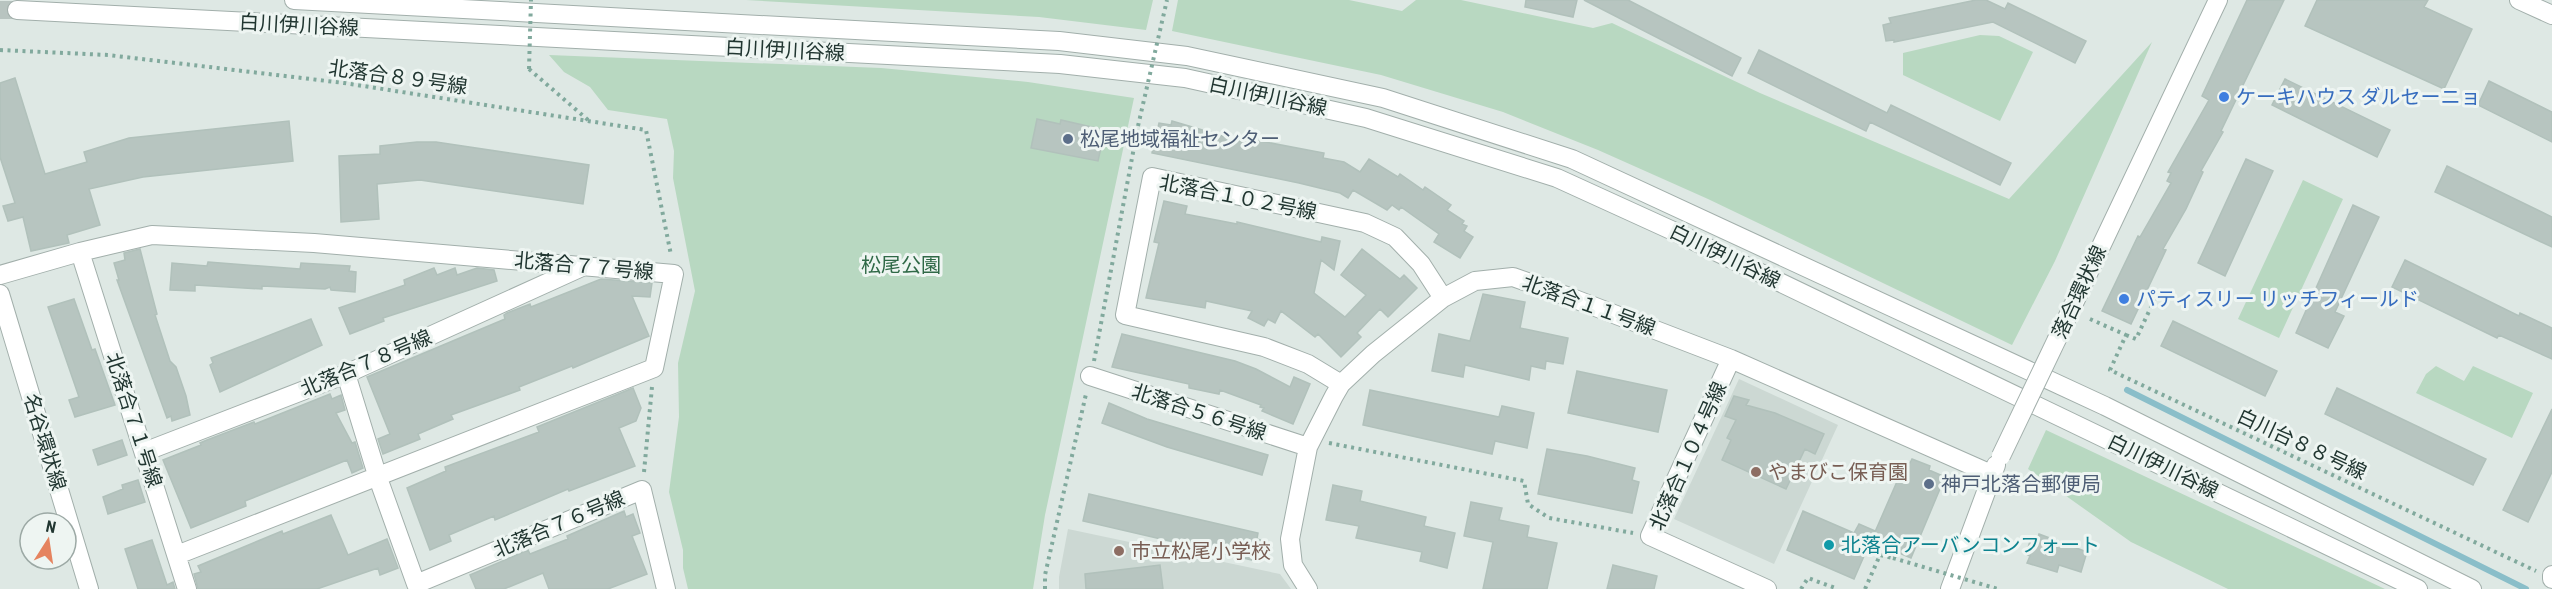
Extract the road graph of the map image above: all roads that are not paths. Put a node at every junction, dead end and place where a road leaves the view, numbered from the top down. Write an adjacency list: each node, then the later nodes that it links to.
1 (294, 0): 28 (street, 白川伊川谷線)
2 (2218, 0): 17 (street, 落合環状線, bridge)
3 (2519, 0): 5 (street)
4 (17, 10): 27 (street, 白川伊川谷線)
5 (2552, 15)
6 (80, 252): 7 (street, 北落合７７号線); 8 (street, 北落合７７号線); 16 (street, 北落合７１号線)
7 (584, 266): 12 (street, 北落合７８号線); 18 (street, 北落合７７号線)
8 (0, 274)
9 (0, 294): 21 (street, 名谷環状線)
10 (1443, 298): 11 (street, 北落合１１号線); 14 (street, 北落合１１号線); 14 (street, 北落合１０２号線)
11 (1731, 359): 17 (street, 北落合１１号線); 25 (street, 北落合１０４号線)
12 (346, 374): 16 (street, 北落合７８号線); 18 (street)
13 (1090, 376): 15 (street, 北落合５６号線)
14 (1341, 384): 15 (street, 北落合１１号線)
15 (1308, 447): 24 (street, 北落合１１号線)
16 (144, 452): 19 (street, 北落合７１号線)
17 (1991, 474): 26 (street, 落合環状線)
18 (378, 478): 19 (street); 20 (street)
19 (177, 555): 22 (street, 北落合７１号線)
20 (413, 587): 23 (street, 北落合７６号線)
21 (89, 589)
22 (188, 589)
23 (666, 589)
24 (1308, 589)
25 (1767, 589)
26 (1950, 589)
27 (2418, 589)
28 (2472, 589)

